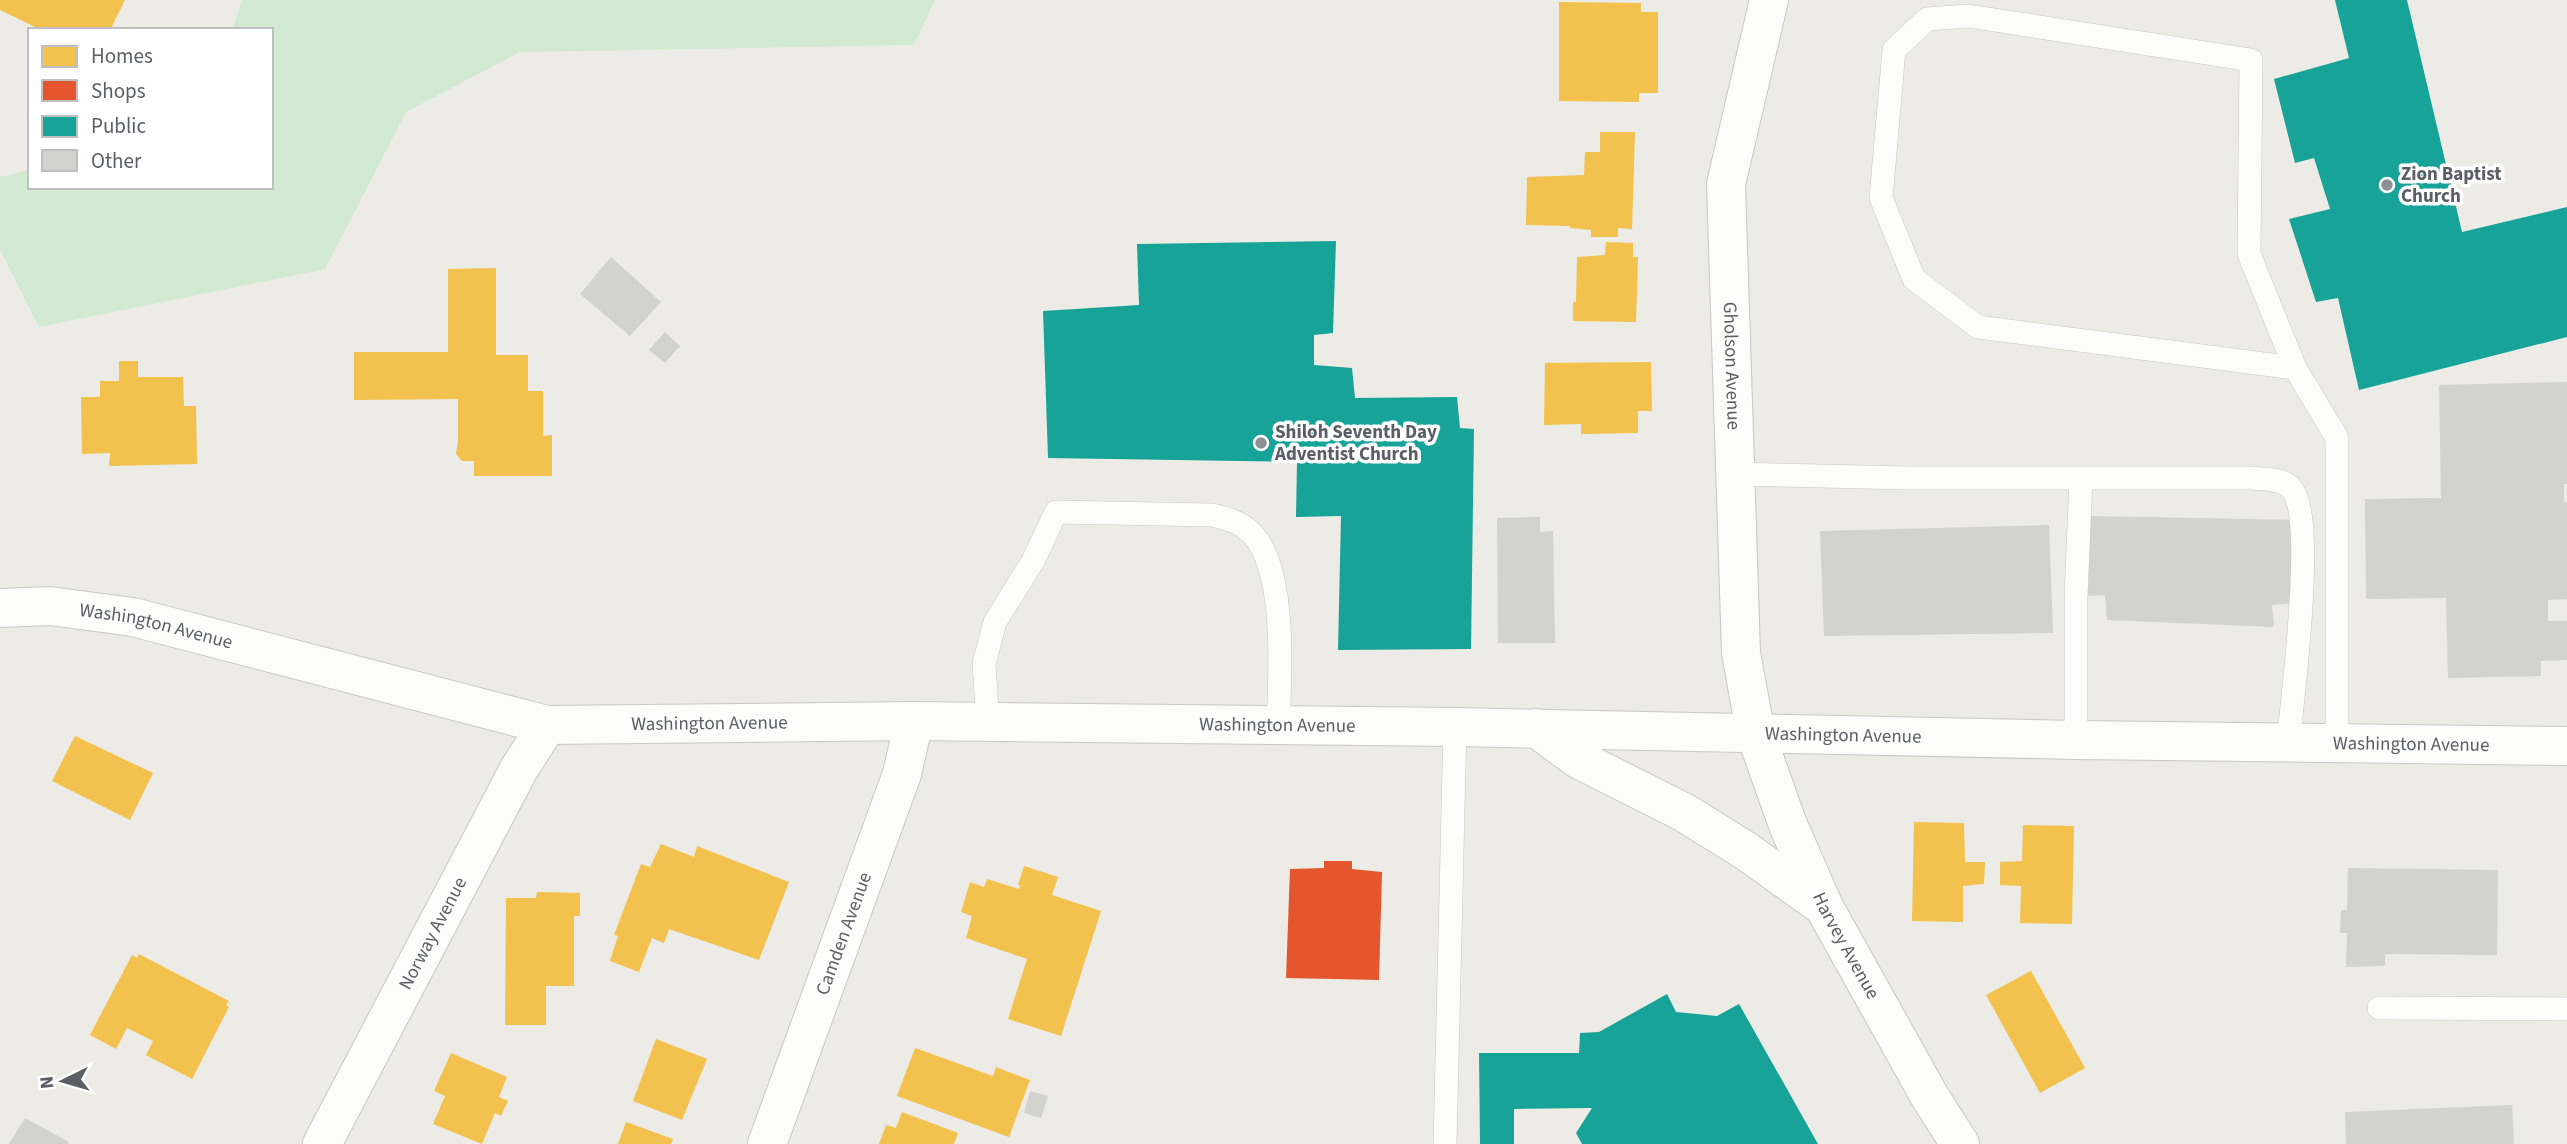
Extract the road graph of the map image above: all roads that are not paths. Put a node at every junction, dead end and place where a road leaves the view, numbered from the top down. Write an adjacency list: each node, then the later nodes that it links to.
1 (1769, 0): 4 (street, Gholson Avenue)
2 (1966, 8): 3 (lane); 3 (lane)
3 (2295, 368): 15 (lane)
4 (1735, 474): 5 (lane); 13 (street, Gholson Avenue)
5 (2081, 478): 14 (lane); 16 (lane)
6 (0, 608): 9 (street, Washington Avenue)
7 (914, 722): 8 (street, Washington Avenue); 9 (street, Washington Avenue); 22 (street, Camden Avenue)
8 (988, 723): 10 (street, Washington Avenue); 10 (lane)
9 (547, 725): 21 (street, Norway Avenue)
10 (1278, 727): 11 (street, Washington Avenue)
11 (1455, 727): 12 (street, Washington Avenue); 23 (lane)
12 (1536, 728): 13 (street, Washington Avenue); 18 (street)
13 (1756, 735): 14 (street, Washington Avenue); 18 (street, Harvey Avenue)
14 (2076, 740): 16 (street, Washington Avenue)
15 (2337, 743): 16 (street, Washington Avenue); 17 (street, Washington Avenue)
16 (2288, 744)
17 (2567, 746)
18 (1824, 907): 24 (street, Harvey Avenue)
19 (2379, 1008): 20 (lane)
20 (2567, 1009)
21 (322, 1144)
22 (767, 1144)
23 (1444, 1144)
24 (1960, 1144)

